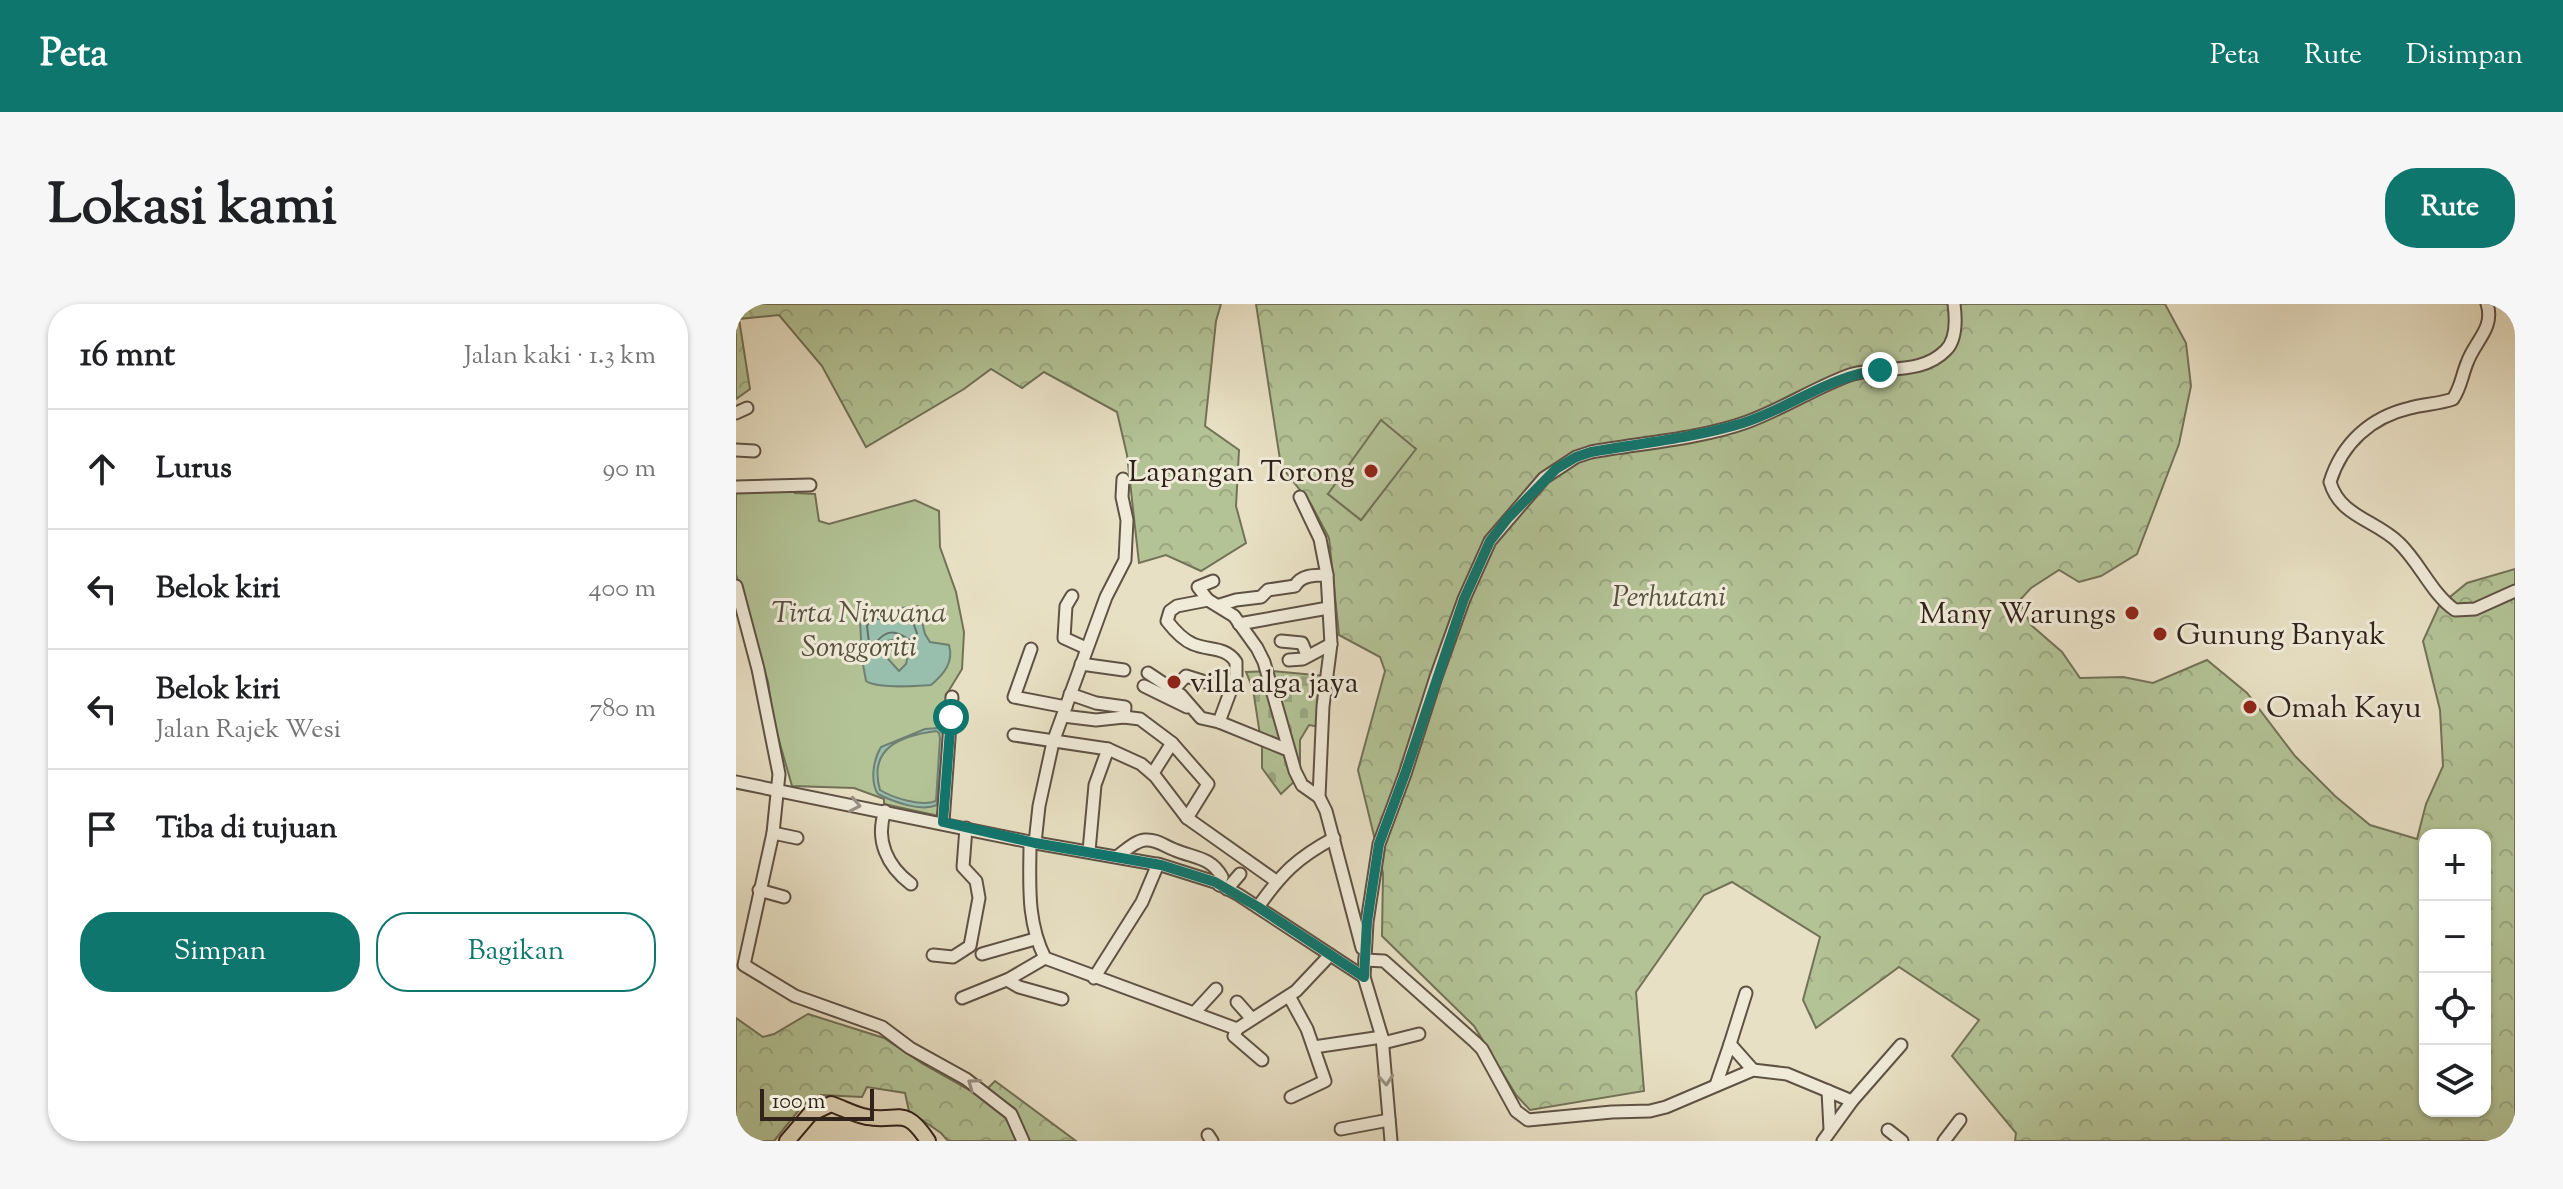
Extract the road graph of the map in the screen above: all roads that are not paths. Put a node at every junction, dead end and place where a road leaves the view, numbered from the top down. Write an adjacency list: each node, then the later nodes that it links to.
1 (1954, 304): 70 (street)
2 (2487, 304): 12 (street)
3 (736, 450): 4 (street)
4 (754, 451)
5 (1123, 479): 22 (street)
6 (810, 485): 7 (street)
7 (736, 487)
8 (1300, 497): 9 (street)
9 (1327, 575): 15 (street); 16 (street)
10 (1213, 581): 14 (street)
11 (736, 586): 19 (street)
12 (2515, 591)
13 (1072, 596): 22 (street)
14 (1208, 600): 15 (street); 37 (street)
15 (1220, 605): 17 (street)
16 (1328, 608): 17 (street); 21 (street)
17 (1239, 624): 42 (street)
18 (736, 633): 19 (street)
19 (749, 635): 45 (street)
20 (1281, 641): 24 (street)
21 (1331, 644): 24 (street); 46 (street)
22 (1086, 648): 26 (street)
23 (1031, 649): 34 (street)
24 (1307, 655): 25 (street)
25 (1289, 660)
26 (1081, 664): 27 (street); 32 (street)
27 (1124, 670)
28 (1148, 673): 31 (street)
29 (1215, 685): 31 (street)
30 (1144, 686): 35 (street)
31 (1174, 689): 35 (street)
32 (1070, 694): 34 (street); 36 (street)
33 (952, 697): 49 (street)
34 (1064, 712): 36 (street); 39 (street)
35 (1195, 712): 37 (street)
36 (1124, 717): 40 (street)
37 (1219, 722): 42 (street)
38 (1014, 735): 39 (street)
39 (1053, 742): 41 (street); 54 (street)
40 (1172, 743): 43 (street); 48 (street)
41 (1108, 749): 43 (street); 55 (street)
42 (1288, 750): 46 (street)
43 (1153, 773): 48 (street)
44 (736, 782): 45 (street)
45 (778, 791): 47 (street, one-way to 47); 51 (street)
46 (1319, 797): 53 (street)
47 (885, 811): 49 (street); 60 (street)
48 (1187, 818): 59 (street)
49 (943, 822): 50 (street)
50 (966, 828): 54 (street); 67 (street)
51 (773, 833): 52 (street); 62 (street)
52 (797, 838)
53 (1334, 838): 59 (street); 70 (street)
54 (1032, 842): 55 (street); 65 (street)
55 (1089, 851): 56 (street)
56 (1118, 856): 57 (street); 61 (street)
57 (1158, 864): 61 (street); 73 (street)
58 (1240, 874): 61 (street)
59 (1276, 881): 64 (street)
60 (911, 884)
61 (1223, 887): 64 (street)
62 (759, 890): 63 (street); 71 (street)
63 (784, 897)
64 (1258, 907): 68 (street)
65 (1035, 939): 66 (street); 69 (street)
66 (982, 954)
67 (933, 955)
68 (1330, 955): 72 (street); 77 (street)
69 (1045, 958): 73 (street); 74 (street)
70 (1365, 958): 72 (street); 91 (street)
71 (740, 961): 102 (street, one-way to 71)
72 (1364, 977): 85 (street)
73 (1094, 978): 81 (street)
74 (1007, 980): 78 (street); 79 (street)
75 (1216, 989): 81 (street)
76 (1746, 993): 86 (street)
77 (1289, 996): 82 (street); 88 (street)
78 (962, 998)
79 (1062, 999)
80 (1237, 1002): 82 (street)
81 (1194, 1013): 83 (street)
82 (1252, 1019): 83 (street)
83 (1237, 1029): 89 (street)
84 (1419, 1034): 85 (street)
85 (1382, 1040): 88 (street); 95 (street, one-way to 95)
86 (1730, 1044): 90 (street); 91 (street)
87 (1901, 1045): 94 (street)
88 (1314, 1047): 93 (street)
89 (1262, 1060)
90 (1753, 1070): 91 (street); 92 (street)
91 (1716, 1085)
92 (1828, 1091): 94 (street); 98 (street)
93 (1291, 1097)
94 (1852, 1101): 98 (street)
95 (1389, 1120): 97 (street); 103 (street)
96 (1960, 1120): 106 (street)
97 (1341, 1129)
98 (1830, 1129): 104 (street)
99 (1888, 1130): 105 (street)
100 (787, 1141): 101 (main road)
101 (928, 1141)
102 (1023, 1141)
103 (1391, 1141)
104 (1823, 1141)
105 (1902, 1141)
106 (1944, 1141)

